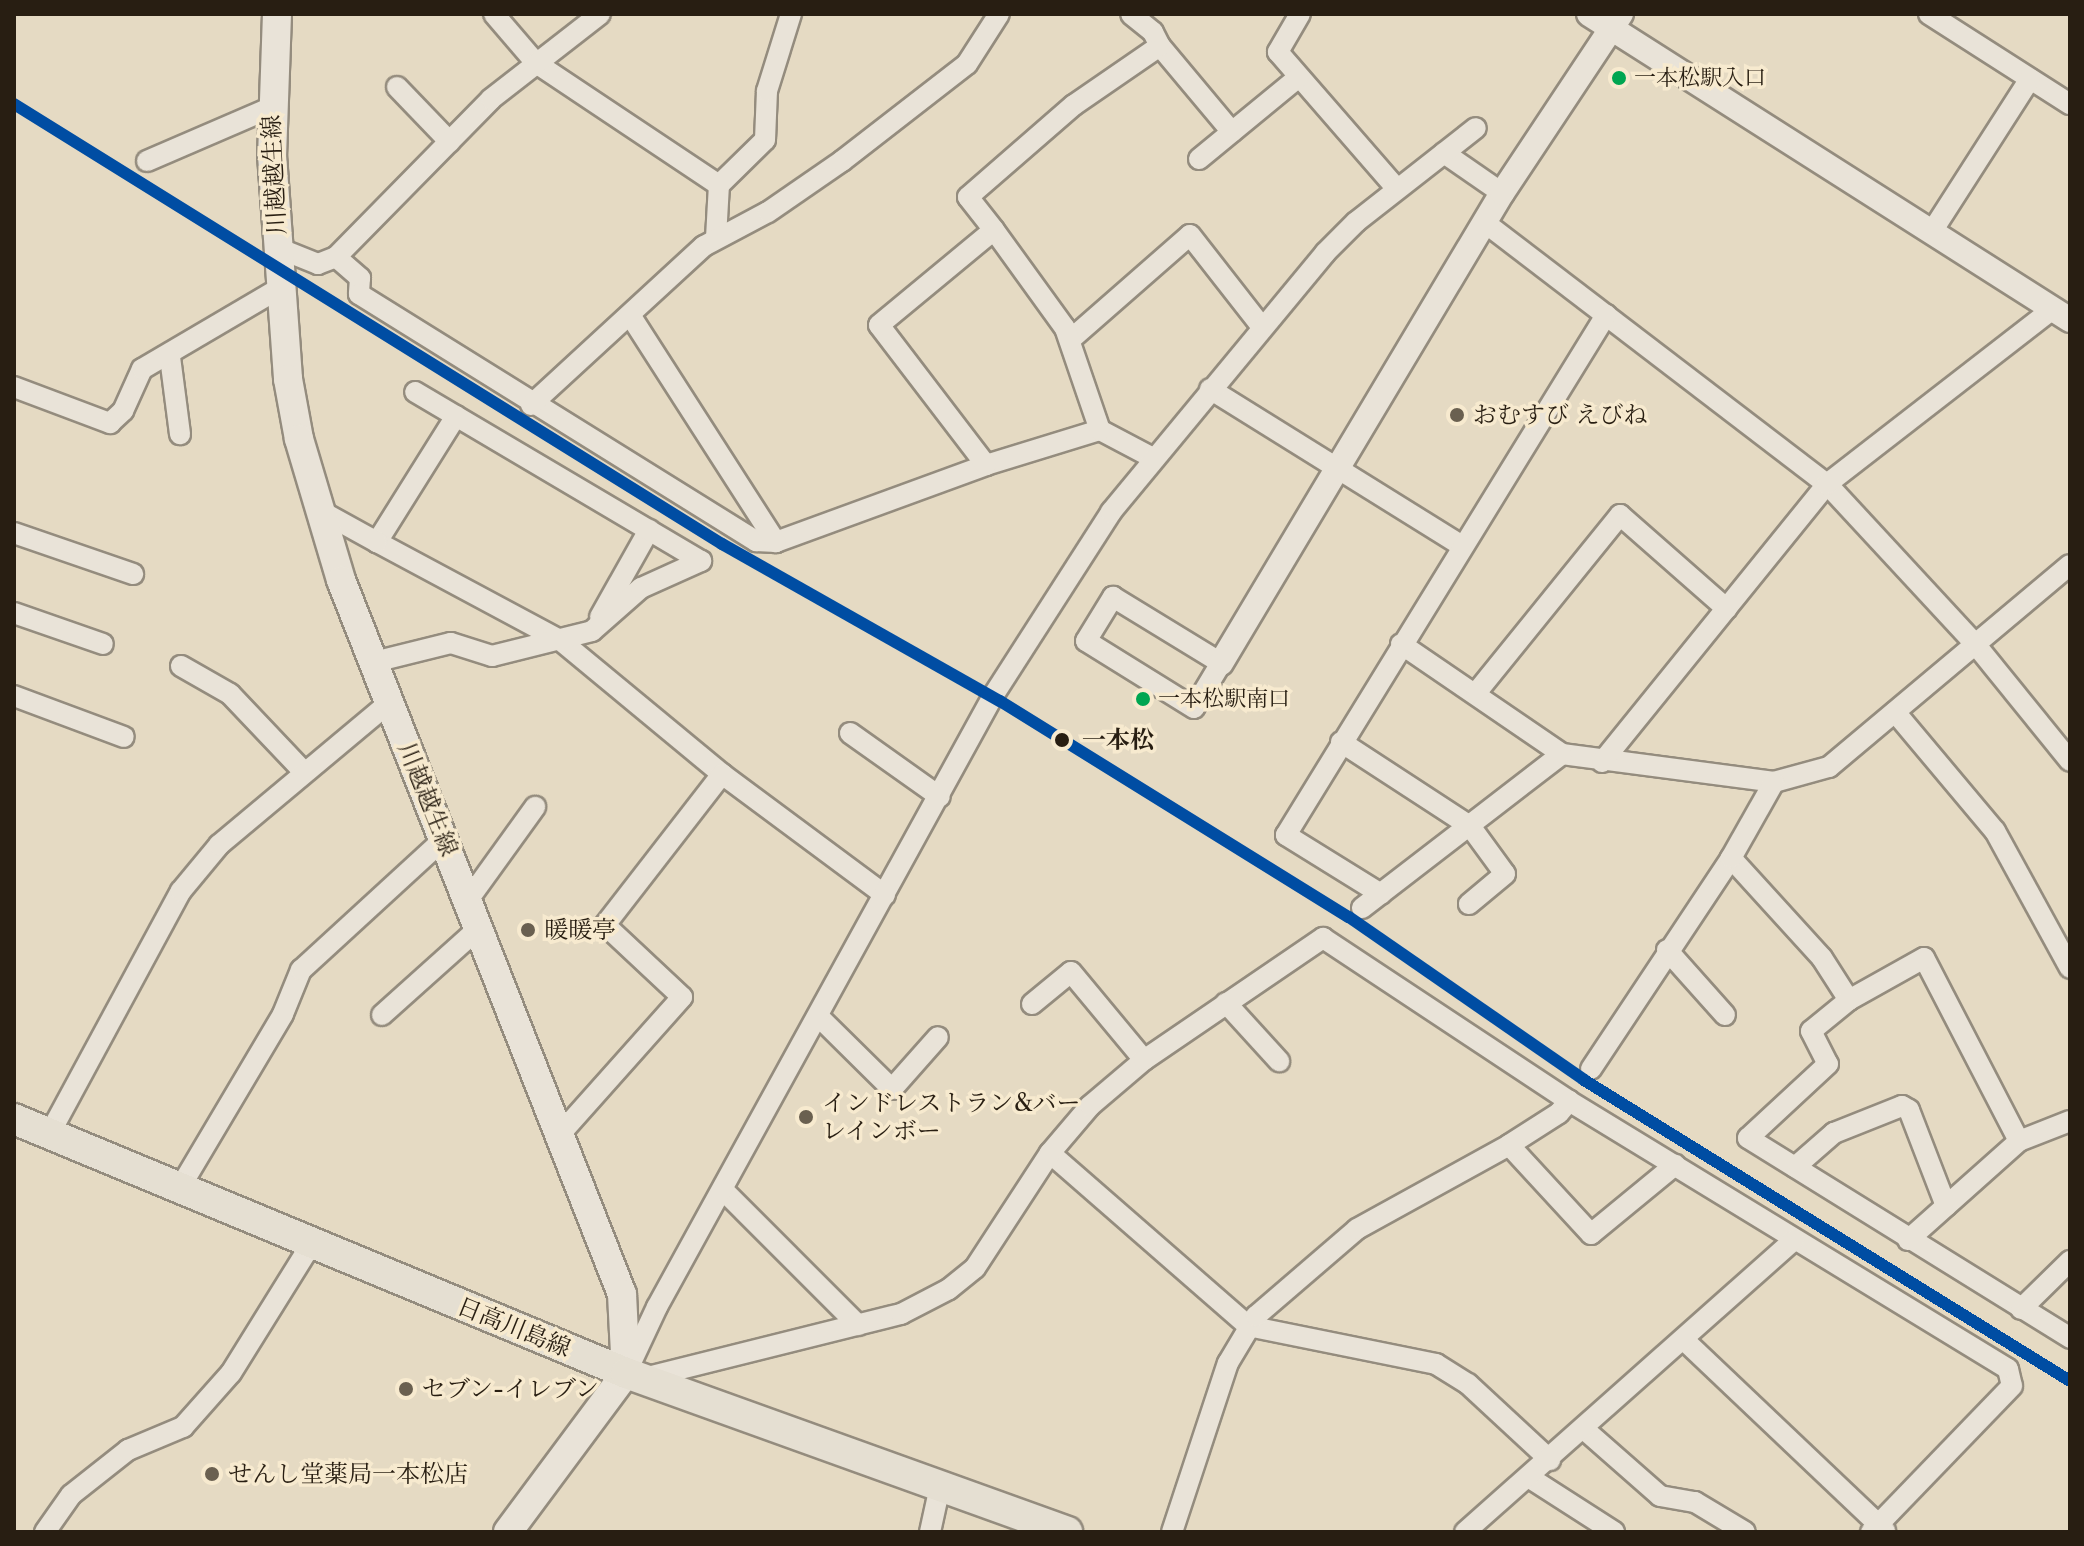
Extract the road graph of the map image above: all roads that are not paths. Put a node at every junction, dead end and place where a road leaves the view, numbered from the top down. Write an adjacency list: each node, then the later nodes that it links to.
1 (277, 14): 17 (main road, 川越越生線)
2 (494, 14): 12 (street)
3 (600, 14): 12 (street)
4 (791, 14): 24 (street)
5 (999, 14): 30 (street)
6 (1131, 14): 11 (street)
7 (1300, 14): 13 (street)
8 (1589, 14): 10 (street)
9 (1929, 14): 14 (street)
10 (1616, 20): 26 (street); 29 (street)
11 (1160, 46): 19 (street); 28 (street)
12 (536, 63): 20 (street); 24 (street)
13 (1299, 77): 19 (street); 25 (street)
14 (2030, 79): 16 (street); 29 (street)
15 (397, 87): 20 (street)
16 (2070, 104)
17 (270, 108): 23 (street); 31 (main road, 川越越生線)
18 (1476, 128): 21 (street)
19 (1232, 132): 22 (street)
20 (450, 142): 32 (street)
21 (1444, 153): 25 (street); 26 (street)
22 (1199, 159)
23 (147, 161)
24 (719, 185): 30 (street)
25 (1397, 189): 37 (street)
26 (1502, 193): 27 (street)
27 (1484, 222): 36 (street); 49 (street)
28 (994, 230): 38 (street); 48 (street)
29 (1931, 233): 34 (street)
30 (716, 238): 35 (street)
31 (278, 248): 32 (street); 33 (main road, 川越越生線)
32 (336, 257): 43 (street)
33 (280, 288): 39 (street); 51 (main road, 川越越生線)
34 (2061, 314): 50 (street)
35 (630, 315): 43 (street); 55 (street)
36 (1606, 315): 50 (street); 56 (street)
37 (1261, 326): 38 (street); 41 (street)
38 (1070, 340): 45 (street)
39 (170, 357): 40 (street); 46 (street)
40 (14, 387)
41 (1210, 389): 47 (street); 49 (street)
42 (415, 392): 44 (street)
43 (531, 405): 55 (street)
44 (456, 416): 52 (street); 54 (street)
45 (1100, 430): 47 (street); 48 (street)
46 (180, 434)
47 (1153, 458): 82 (street)
48 (986, 465): 55 (street)
49 (1339, 466): 56 (street); 67 (street)
50 (1827, 484): 59 (street); 65 (street)
51 (319, 510): 54 (street); 66 (main road, 川越越生線)
52 (649, 530): 61 (street); 61 (street)
53 (14, 533): 58 (street)
54 (377, 542): 62 (street)
55 (776, 542)
56 (1462, 546): 64 (street)
57 (2070, 565): 65 (street)
58 (133, 574)
59 (1727, 609): 69 (street); 78 (street)
60 (14, 613): 63 (street)
61 (592, 631): 62 (street)
62 (560, 640): 66 (street); 80 (street)
63 (103, 644)
64 (1401, 644): 69 (street); 75 (street)
65 (1976, 645): 72 (street); 77 (street)
66 (374, 662): 71 (main road, 川越越生線)
67 (1221, 663): 67 (street)
68 (181, 666): 79 (street)
69 (1476, 693): 76 (street)
70 (14, 696): 74 (street)
71 (389, 703): 79 (street); 85 (main road, 川越越生線)
72 (1895, 712): 81 (street); 94 (street)
73 (850, 733): 82 (street)
74 (124, 737)
75 (1341, 742): 84 (street); 87 (street)
76 (1562, 754): 78 (street); 84 (street)
77 (2070, 761)
78 (1602, 762): 81 (street)
79 (304, 772): 108 (street)
80 (722, 774): 88 (street); 109 (street)
81 (1774, 782): 86 (street)
82 (940, 797): 88 (street)
83 (535, 807): 89 (street)
84 (1470, 826): 87 (street); 90 (street)
85 (444, 839): 89 (main road, 川越越生線); 115 (street)
86 (1731, 858): 93 (street); 95 (street)
87 (1381, 894): 91 (street)
88 (885, 895): 100 (street)
89 (468, 900): 92 (main road, 川越越生線)
90 (1469, 904)
91 (1362, 908)
92 (479, 928): 98 (street); 109 (main road, 川越越生線)
93 (1667, 950): 99 (street); 104 (street)
94 (2070, 968)
95 (1849, 1000): 110 (street); 114 (street)
96 (1226, 1003): 102 (street); 103 (street); 105 (street)
97 (1032, 1004): 102 (street)
98 (382, 1015)
99 (1725, 1015)
100 (818, 1016): 101 (street); 116 (street)
101 (938, 1037)
102 (1144, 1060): 112 (street)
103 (1279, 1061)
104 (1591, 1069)
105 (1569, 1101): 111 (street); 113 (street)
106 (14, 1119): 108 (main road, 日高川島線)
107 (2070, 1121): 110 (street)
108 (50, 1133): 115 (main road, 日高川島線)
109 (561, 1133): 127 (main road, 川越越生線)
110 (2019, 1141): 117 (street)
111 (1509, 1145): 113 (street); 124 (street)
112 (1050, 1153): 123 (street); 124 (street)
113 (1675, 1165): 118 (street)
114 (1795, 1167): 117 (street); 119 (street)
115 (181, 1186): 120 (main road, 日高川島線)
116 (723, 1190): 123 (street); 127 (street)
117 (1946, 1206): 119 (street)
118 (1794, 1240): 126 (street); 132 (street)
119 (1908, 1240): 122 (street)
120 (310, 1246): 127 (main road, 日高川島線); 133 (street)
121 (2070, 1261): 122 (street)
122 (2021, 1309): 125 (street)
123 (858, 1325): 127 (street)
124 (1248, 1326): 129 (street); 137 (street)
125 (2070, 1338)
126 (1685, 1341): 128 (street); 132 (street)
127 (637, 1375): 131 (main road, 日高川島線); 134 (main road)
128 (1585, 1430): 129 (street); 140 (street)
129 (1550, 1460): 130 (street)
130 (1530, 1478): 138 (street); 139 (street)
131 (940, 1486): 135 (street); 136 (main road, 日高川島線)
132 (1878, 1529)
133 (45, 1532)
134 (508, 1532)
135 (930, 1532)
136 (1067, 1532)
137 (1172, 1532)
138 (1465, 1532)
139 (1614, 1532)
140 (1745, 1532)

